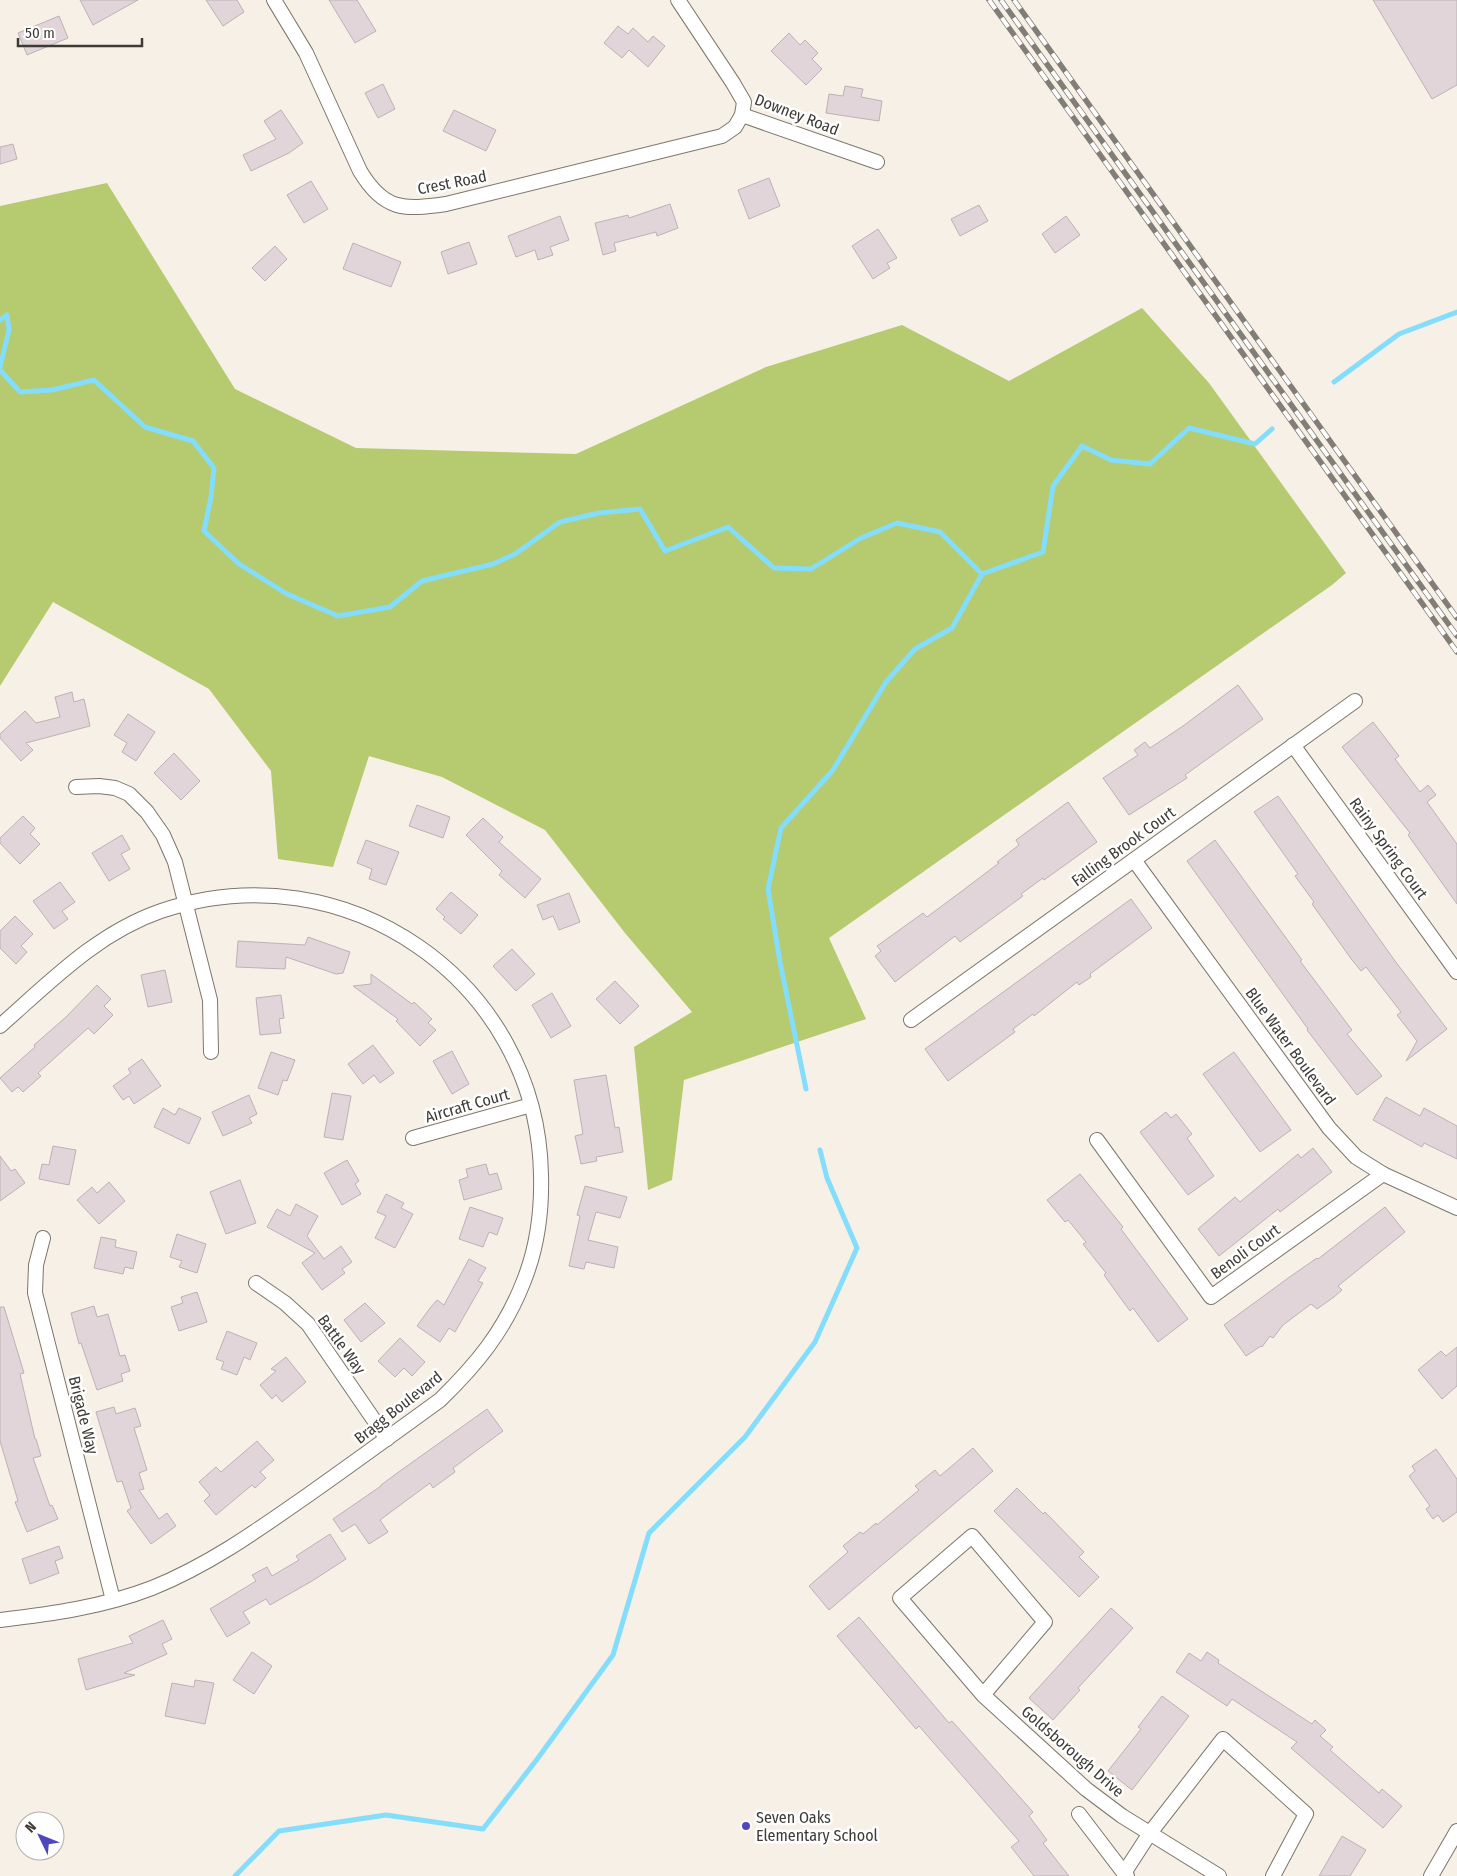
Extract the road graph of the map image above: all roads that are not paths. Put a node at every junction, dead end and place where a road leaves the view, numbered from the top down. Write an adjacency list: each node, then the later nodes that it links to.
1 (274, 0): 3 (street, Crest Road)
2 (678, 0): 3 (street, Downey Road)
3 (742, 115): 4 (street, Downey Road)
4 (877, 162)
5 (1355, 701): 6 (street, Falling Brook Court)
6 (1293, 745): 8 (street, Falling Brook Court); 10 (street, Rainy Spring Court)
7 (76, 787): 9 (street)
8 (1134, 860): 11 (street, Falling Brook Court); 17 (street, Blue Water Boulevard)
9 (186, 904): 12 (street, Bragg Boulevard); 13 (street); 14 (street, Bragg Boulevard)
10 (1457, 972)
11 (911, 1020)
12 (0, 1026)
13 (211, 1052)
14 (531, 1105): 15 (street, Aircraft Court); 21 (street, Bragg Boulevard)
15 (413, 1138)
16 (1097, 1140): 17 (street, Benoli Court)
17 (1383, 1174): 18 (street, Blue Water Boulevard)
18 (1457, 1208)
19 (43, 1238): 22 (street, Brigade Way)
20 (256, 1283): 21 (street, Battle Way)
21 (388, 1438): 22 (street, Bragg Boulevard)
22 (113, 1600): 23 (street, Bragg Boulevard)
23 (0, 1620)
24 (983, 1694): 24 (street, Goldsborough Drive); 27 (street, Goldsborough Drive)
25 (1079, 1814): 28 (street)
26 (1457, 1831): 31 (street)
27 (1150, 1833): 28 (street); 29 (street, Goldsborough Drive); 30 (street)
28 (1125, 1874)
29 (1219, 1876)
30 (1273, 1876)
31 (1431, 1876)

